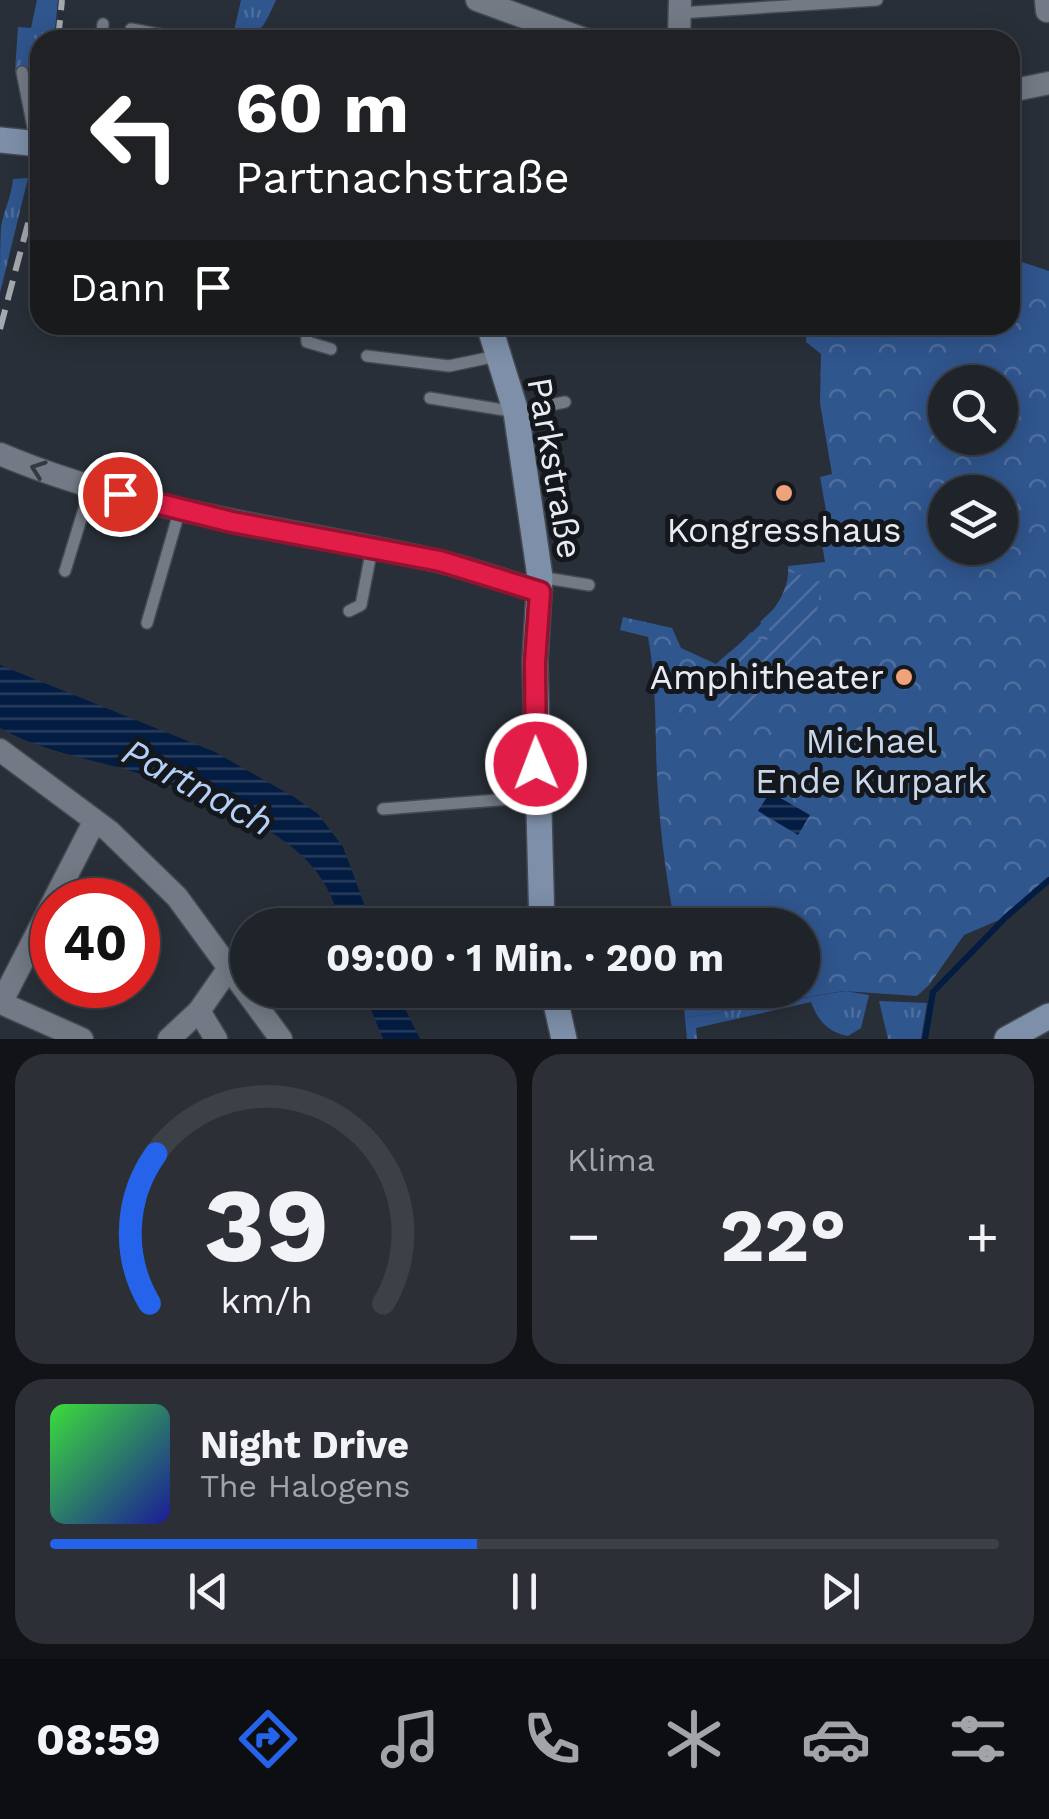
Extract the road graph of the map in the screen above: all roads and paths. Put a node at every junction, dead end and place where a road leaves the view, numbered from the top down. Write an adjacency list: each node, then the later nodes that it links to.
1 (478, 0): 8 (street)
2 (877, 0): 3 (lane)
3 (680, 6)
4 (103, 24): 6 (lane)
5 (131, 29): 7 (lane)
6 (102, 30)
7 (136, 30)
8 (560, 30)
9 (22, 72): 12 (lane)
10 (1049, 83): 11 (street)
11 (1020, 89)
12 (30, 108)
13 (0, 140): 14 (street)
14 (30, 143)
15 (307, 335): 17 (lane)
16 (493, 335): 19 (street, Parkstraße)
17 (332, 349)
18 (367, 356): 19 (lane)
19 (498, 356): 22 (street, Parkstraße)
20 (430, 398): 22 (lane)
21 (565, 402): 22 (lane)
22 (516, 412): 28 (street, Parkstraße)
23 (0, 454): 24 (street, one-way to 23)
24 (90, 486): 25 (street); 27 (lane)
25 (180, 509): 26 (street); 31 (lane)
26 (372, 548): 28 (street); 30 (lane)
27 (65, 571)
28 (540, 584): 29 (lane); 33 (street, Parkstraße)
29 (589, 584)
30 (350, 611)
31 (146, 623)
32 (0, 750): 35 (street)
33 (537, 798): 34 (lane); 37 (street, Parkstraße)
34 (383, 810)
35 (94, 822): 36 (street); 39 (street)
36 (65, 878)
37 (541, 908)
38 (30, 948): 43 (street)
39 (229, 968): 41 (street); 46 (street)
40 (557, 1008): 47 (street)
41 (199, 1011): 44 (street); 45 (street)
42 (1049, 1016): 48 (street)
43 (82, 1039)
44 (169, 1039)
45 (216, 1039)
46 (281, 1039)
47 (564, 1039)
48 (1007, 1039)

